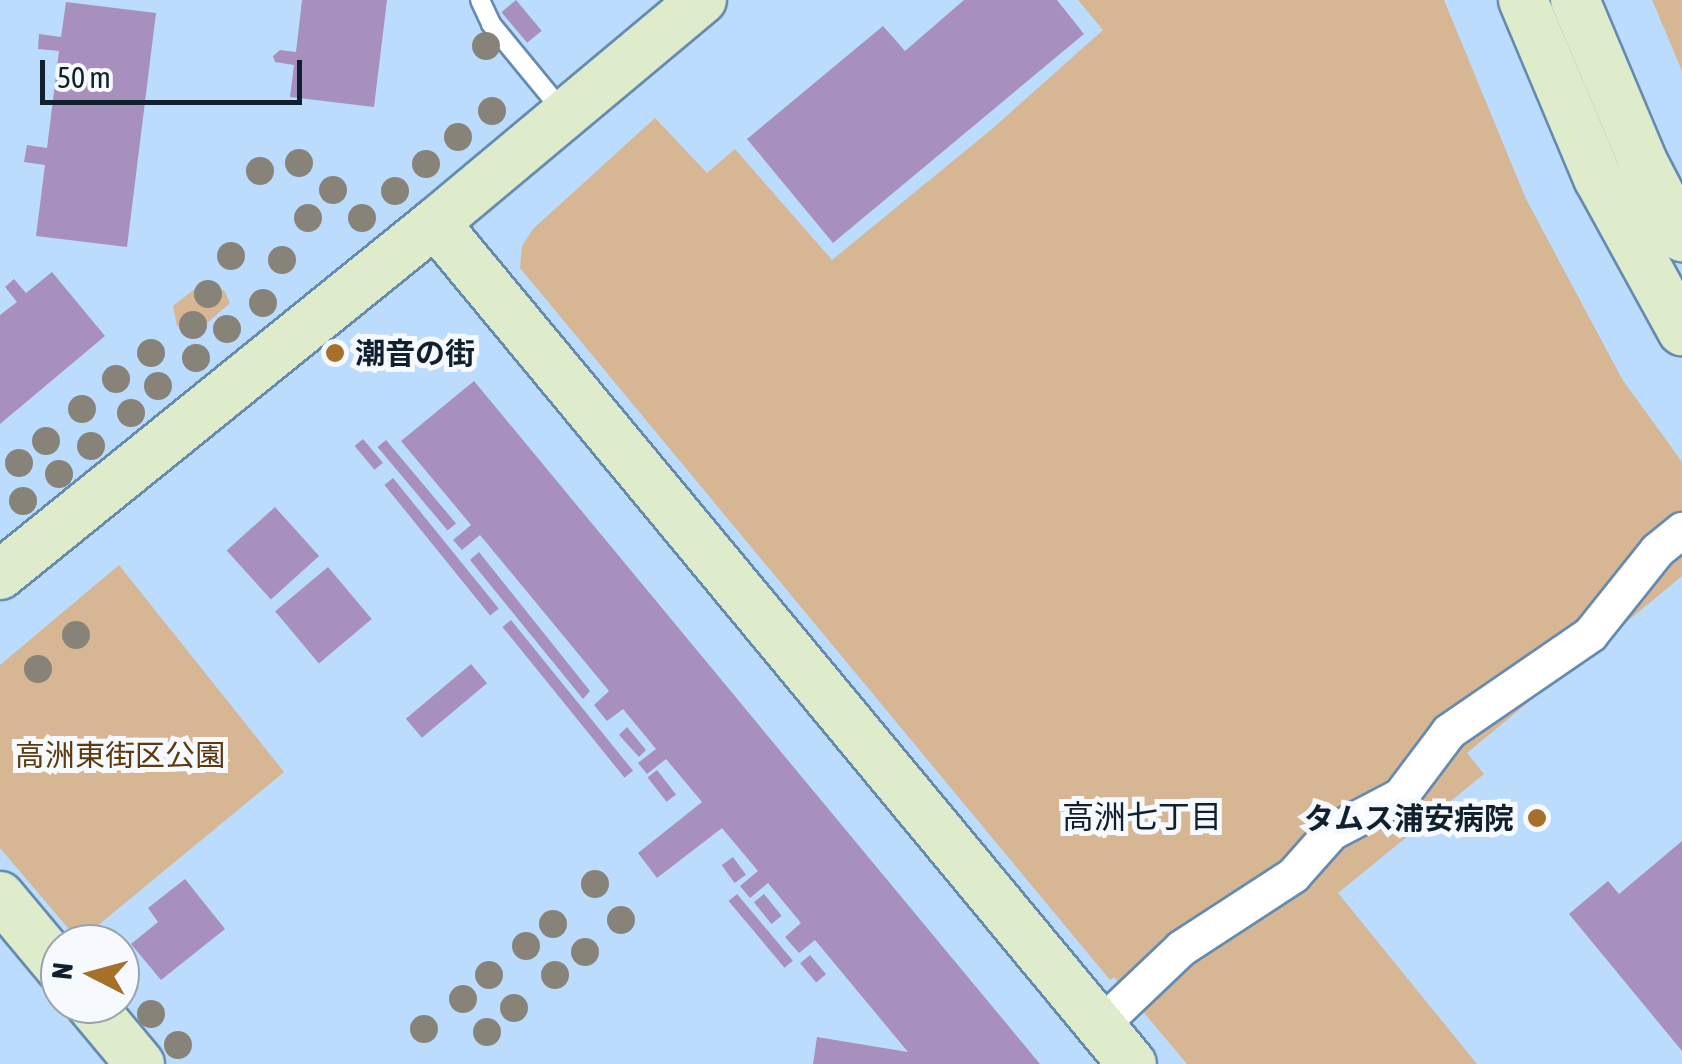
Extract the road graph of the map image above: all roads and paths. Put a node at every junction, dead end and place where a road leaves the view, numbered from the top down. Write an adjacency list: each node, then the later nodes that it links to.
1 (480, 0): 5 (lane)
2 (702, 0): 5 (street)
3 (1523, 0): 8 (street)
4 (1574, 0): 7 (street)
5 (565, 114): 6 (street)
6 (435, 224): 10 (street); 16 (street)
7 (1682, 238)
8 (1682, 331)
9 (1682, 530): 13 (street)
10 (0, 575)
11 (0, 896): 12 (street)
12 (40, 944)
13 (1116, 1009)
14 (107, 1024): 15 (street)
15 (140, 1064)
16 (1132, 1064)

